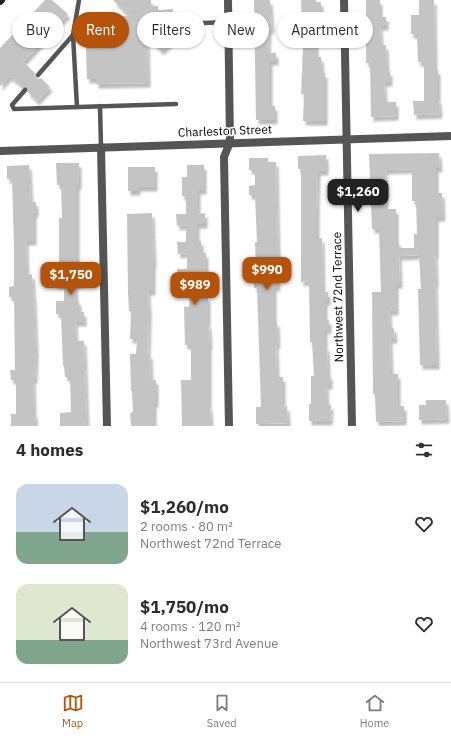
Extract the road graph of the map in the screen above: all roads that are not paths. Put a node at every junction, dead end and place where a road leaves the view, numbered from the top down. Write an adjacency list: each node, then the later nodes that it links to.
1 (79, 0): 4 (lane)
2 (228, 0): 5 (street)
3 (344, 0): 15 (street, Northwest 72nd Terrace)
4 (77, 12)
5 (228, 12)
6 (72, 36): 9 (lane)
7 (74, 48): 13 (lane)
8 (228, 48): 16 (street)
9 (38, 75)
10 (25, 90): 13 (lane)
11 (176, 104): 12 (lane)
12 (100, 106): 13 (lane); 17 (lane)
13 (77, 107)
14 (451, 136): 15 (street, Charleston Street)
15 (347, 138): 16 (street, Charleston Street); 21 (street, Northwest 72nd Terrace)
16 (230, 142): 17 (street, Charleston Street); 20 (street)
17 (101, 147): 18 (street, Charleston Street); 19 (street)
18 (0, 151)
19 (107, 426)
20 (229, 426)
21 (352, 426)

